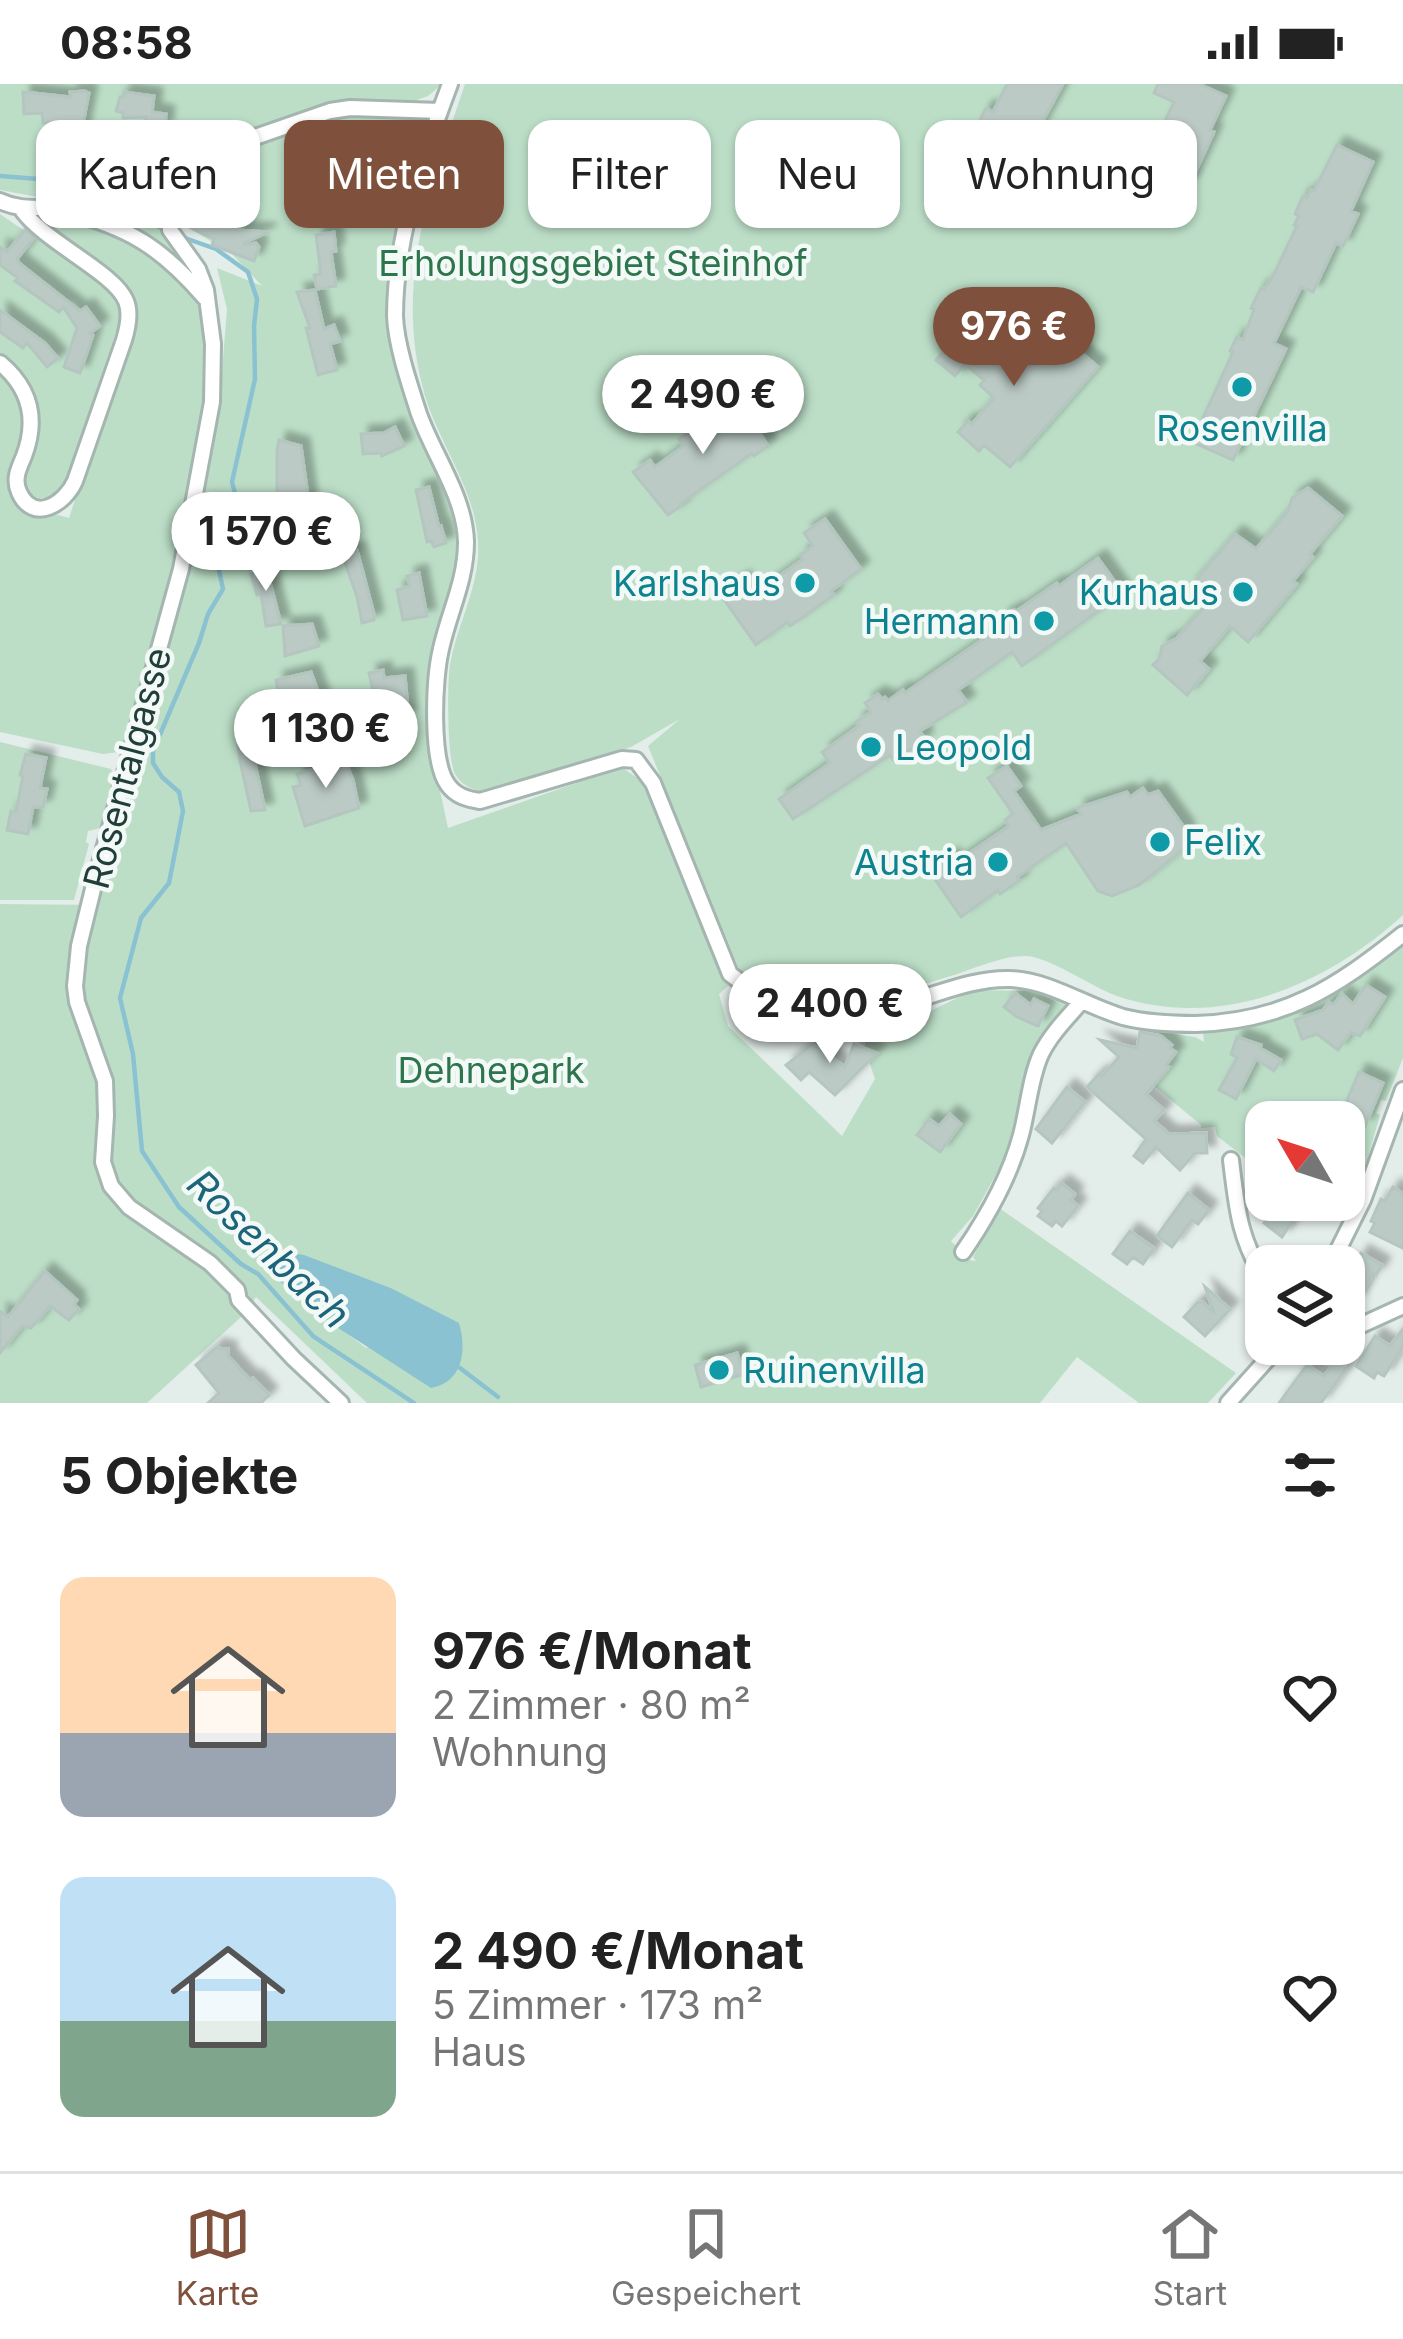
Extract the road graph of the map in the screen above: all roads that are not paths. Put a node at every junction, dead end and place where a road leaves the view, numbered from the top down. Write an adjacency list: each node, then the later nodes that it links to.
1 (450, 84): 2 (street)
2 (440, 111): 5 (street, Rosentalgasse); 8 (street)
3 (0, 201): 4 (street)
4 (22, 210): 5 (street); 6 (street)
5 (208, 302): 17 (street, Rosentalgasse)
6 (0, 363)
7 (1403, 934): 8 (street)
8 (1081, 1002): 13 (street)
9 (1403, 1090): 12 (street)
10 (1231, 1160): 11 (street)
11 (1246, 1245)
12 (1340, 1245)
13 (963, 1252)
14 (1403, 1306): 15 (street)
15 (1365, 1324)
16 (1262, 1365): 18 (street)
17 (341, 1403)
18 (1228, 1403)

